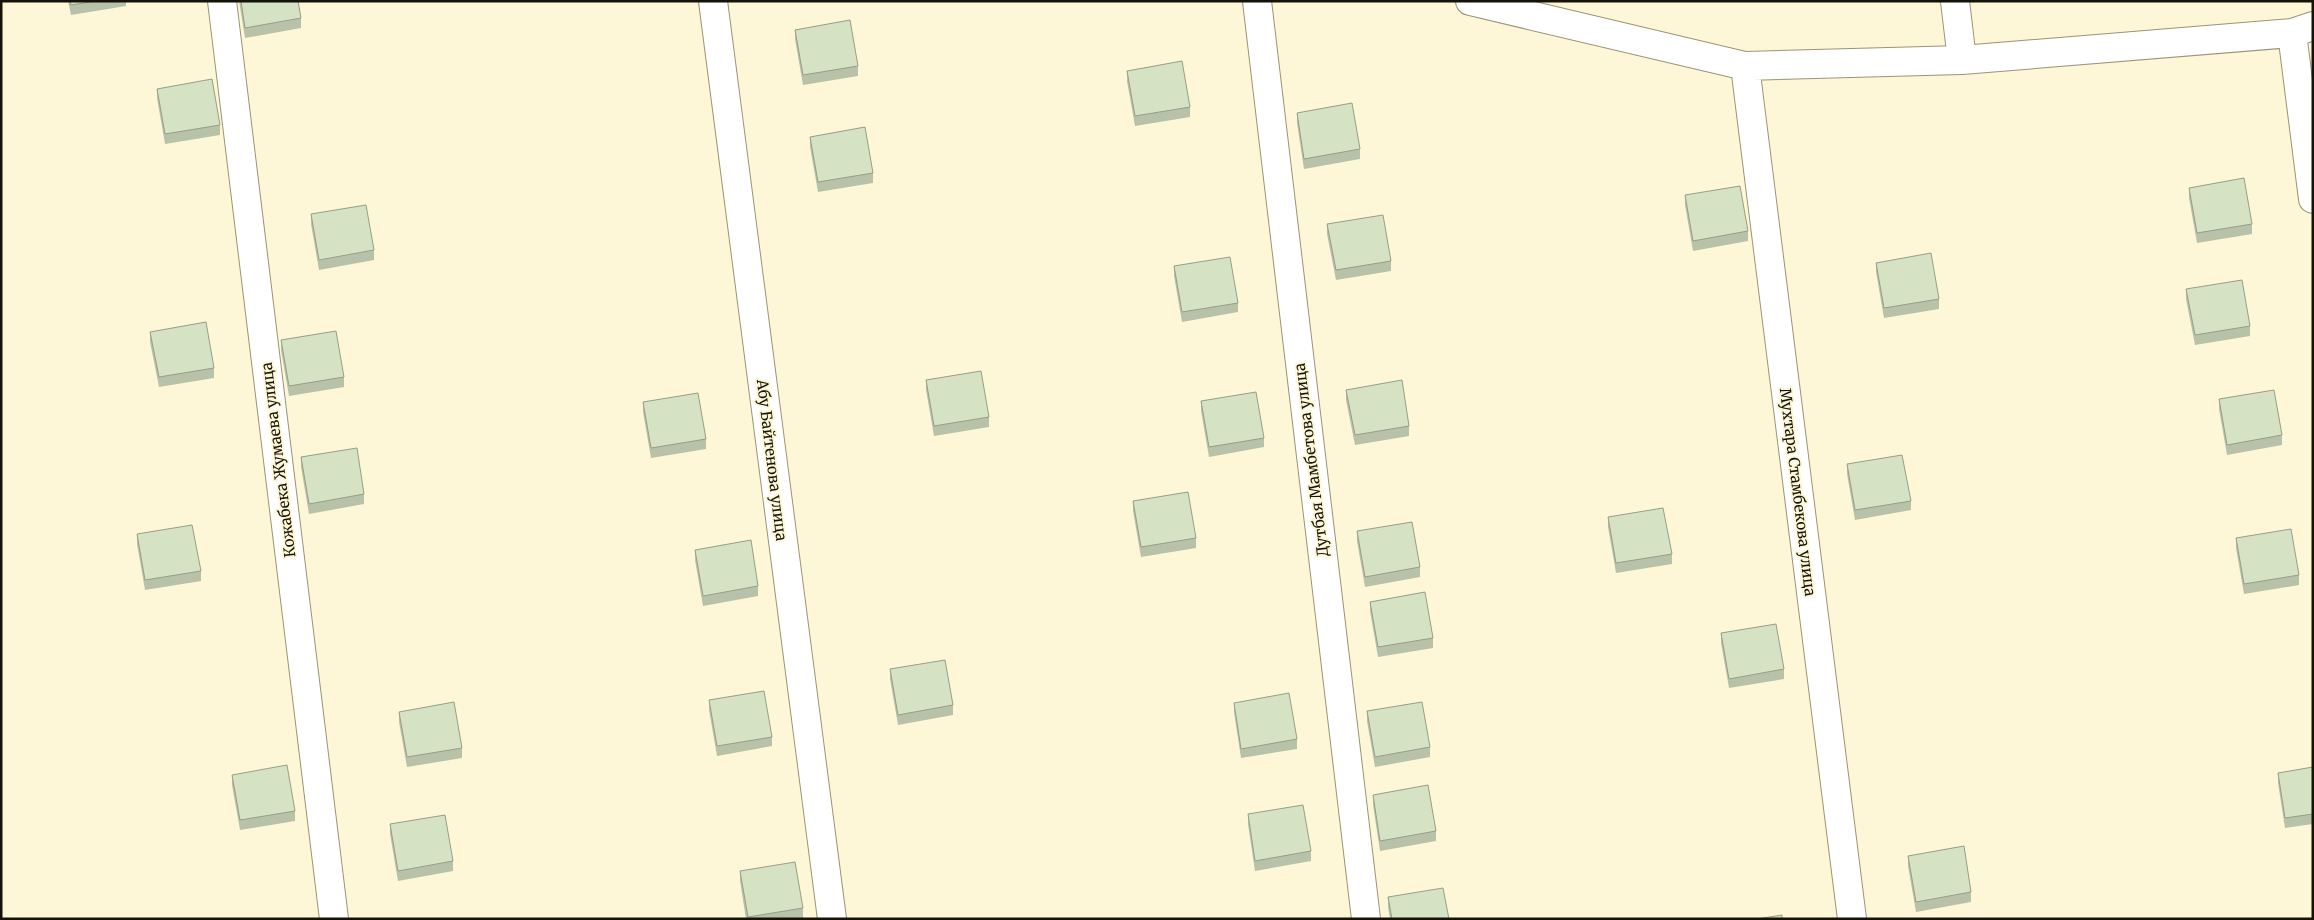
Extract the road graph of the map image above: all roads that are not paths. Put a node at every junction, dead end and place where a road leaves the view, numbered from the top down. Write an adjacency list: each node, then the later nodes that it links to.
1 (222, 1): 10 (street, Кожабека Жумаева улица)
2 (713, 1): 11 (street, Абу Байтенова улица)
3 (1257, 1): 12 (street, Дутбая Мамбетова улица)
4 (1470, 1): 8 (street)
5 (1955, 1): 7 (street)
6 (2302, 29): 7 (street); 9 (street)
7 (1962, 60): 8 (street)
8 (1745, 66): 13 (street, Мухтара Стамбекова улица)
9 (2313, 199)
10 (334, 919)
11 (832, 919)
12 (1366, 919)
13 (1852, 919)

